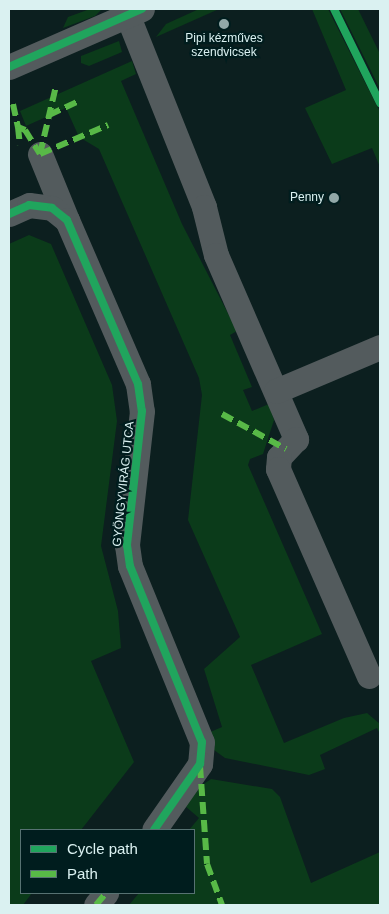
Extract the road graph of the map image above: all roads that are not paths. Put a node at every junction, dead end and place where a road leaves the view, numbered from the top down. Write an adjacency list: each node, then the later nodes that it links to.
1 (132, 11): 2 (street); 7 (street)
2 (9, 67)
3 (40, 154): 5 (street, GYÖNGYVIRÁG UTCA)
4 (9, 214): 5 (street)
5 (67, 220): 9 (street, GYÖNGYVIRÁG UTCA)
6 (380, 347): 7 (street)
7 (276, 391): 8 (street)
8 (369, 676)
9 (155, 829)
10 (105, 894): 11 (street)
11 (96, 905)

